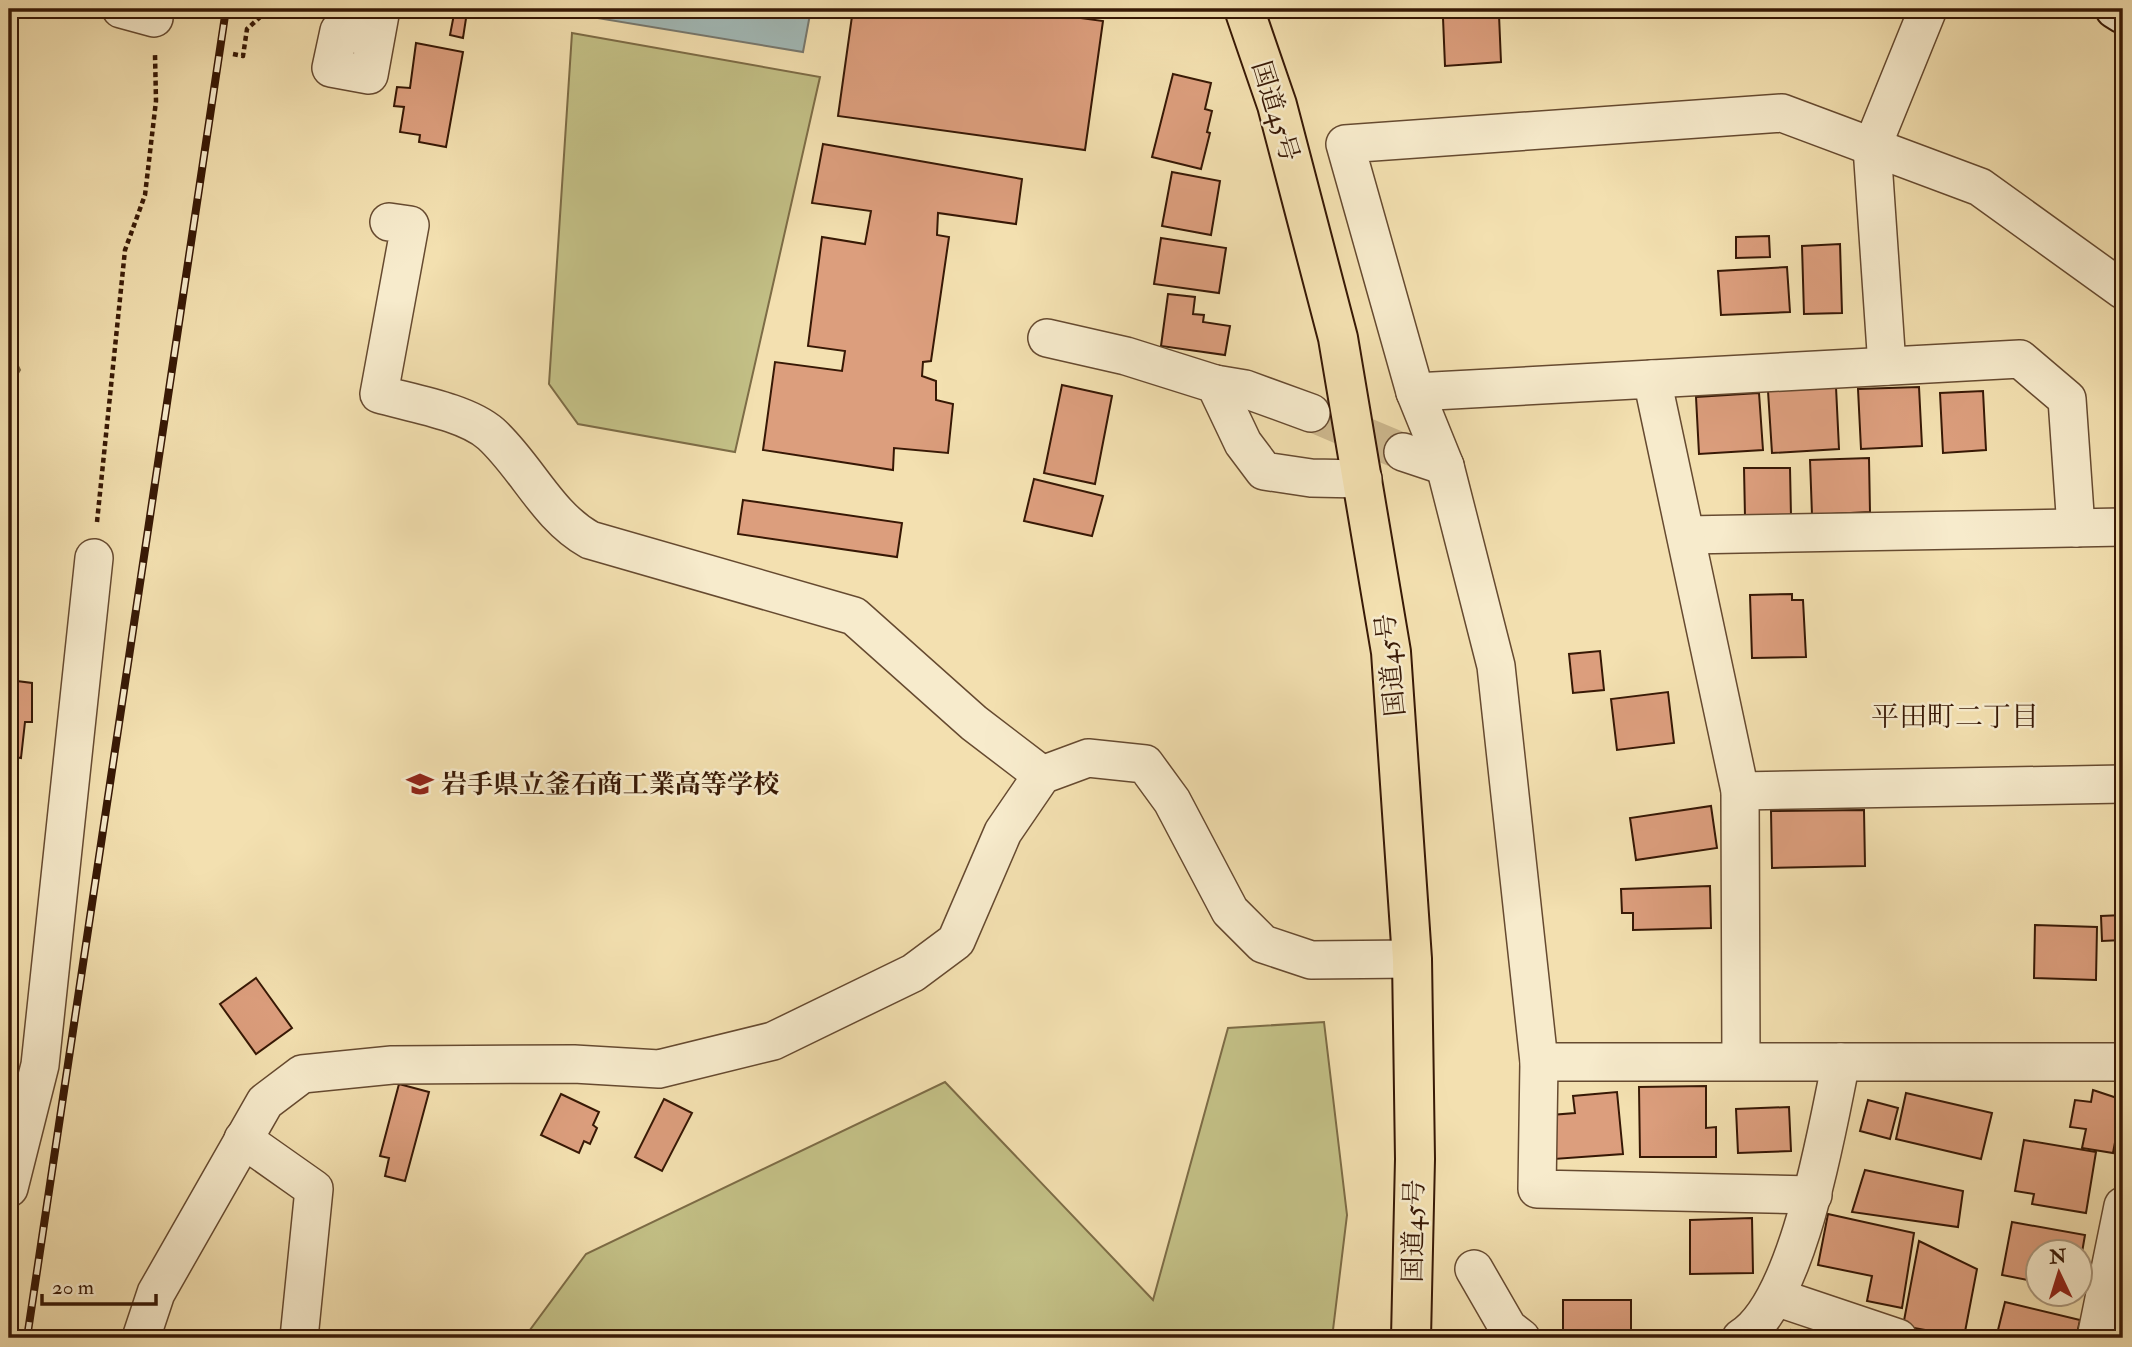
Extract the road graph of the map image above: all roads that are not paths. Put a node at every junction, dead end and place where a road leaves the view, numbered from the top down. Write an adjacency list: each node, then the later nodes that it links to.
1 (1244, 9): 16 (highway, 国道45号)
2 (1928, 9): 5 (street)
3 (2115, 9): 4 (main road)
4 (2123, 14)
5 (1872, 148): 7 (street); 9 (street); 12 (street)
6 (389, 222): 21 (street)
7 (2123, 290)
8 (1047, 338): 11 (street)
9 (1887, 366): 10 (street); 18 (street)
10 (1653, 379): 12 (street); 19 (street)
11 (1215, 384): 13 (street); 16 (street)
12 (1415, 392): 15 (street)
13 (1311, 413)
14 (1403, 452): 15 (street)
15 (1445, 466): 26 (street)
16 (1363, 479): 24 (highway, 国道45号)
17 (2123, 527): 18 (street)
18 (2076, 528): 19 (street)
19 (1687, 536): 23 (street)
20 (94, 558): 30 (street)
21 (1042, 775): 24 (street); 29 (street)
22 (2123, 784): 23 (street)
23 (1740, 791): 25 (street)
24 (1412, 959): 38 (highway, 国道45号)
25 (1741, 1061): 26 (street); 27 (street)
26 (1539, 1062): 31 (street)
27 (1841, 1062): 28 (street); 31 (street)
28 (2123, 1062)
29 (243, 1139): 36 (street); 37 (street)
30 (10, 1182)
31 (1812, 1195): 35 (street)
32 (2123, 1206): 34 (street)
33 (1474, 1269): 39 (street)
34 (2116, 1275): 42 (street)
35 (1776, 1297): 40 (street); 41 (street)
36 (141, 1338)
37 (299, 1338)
38 (1411, 1338)
39 (1521, 1338)
40 (1741, 1338)
41 (1898, 1338)
42 (2096, 1338)

